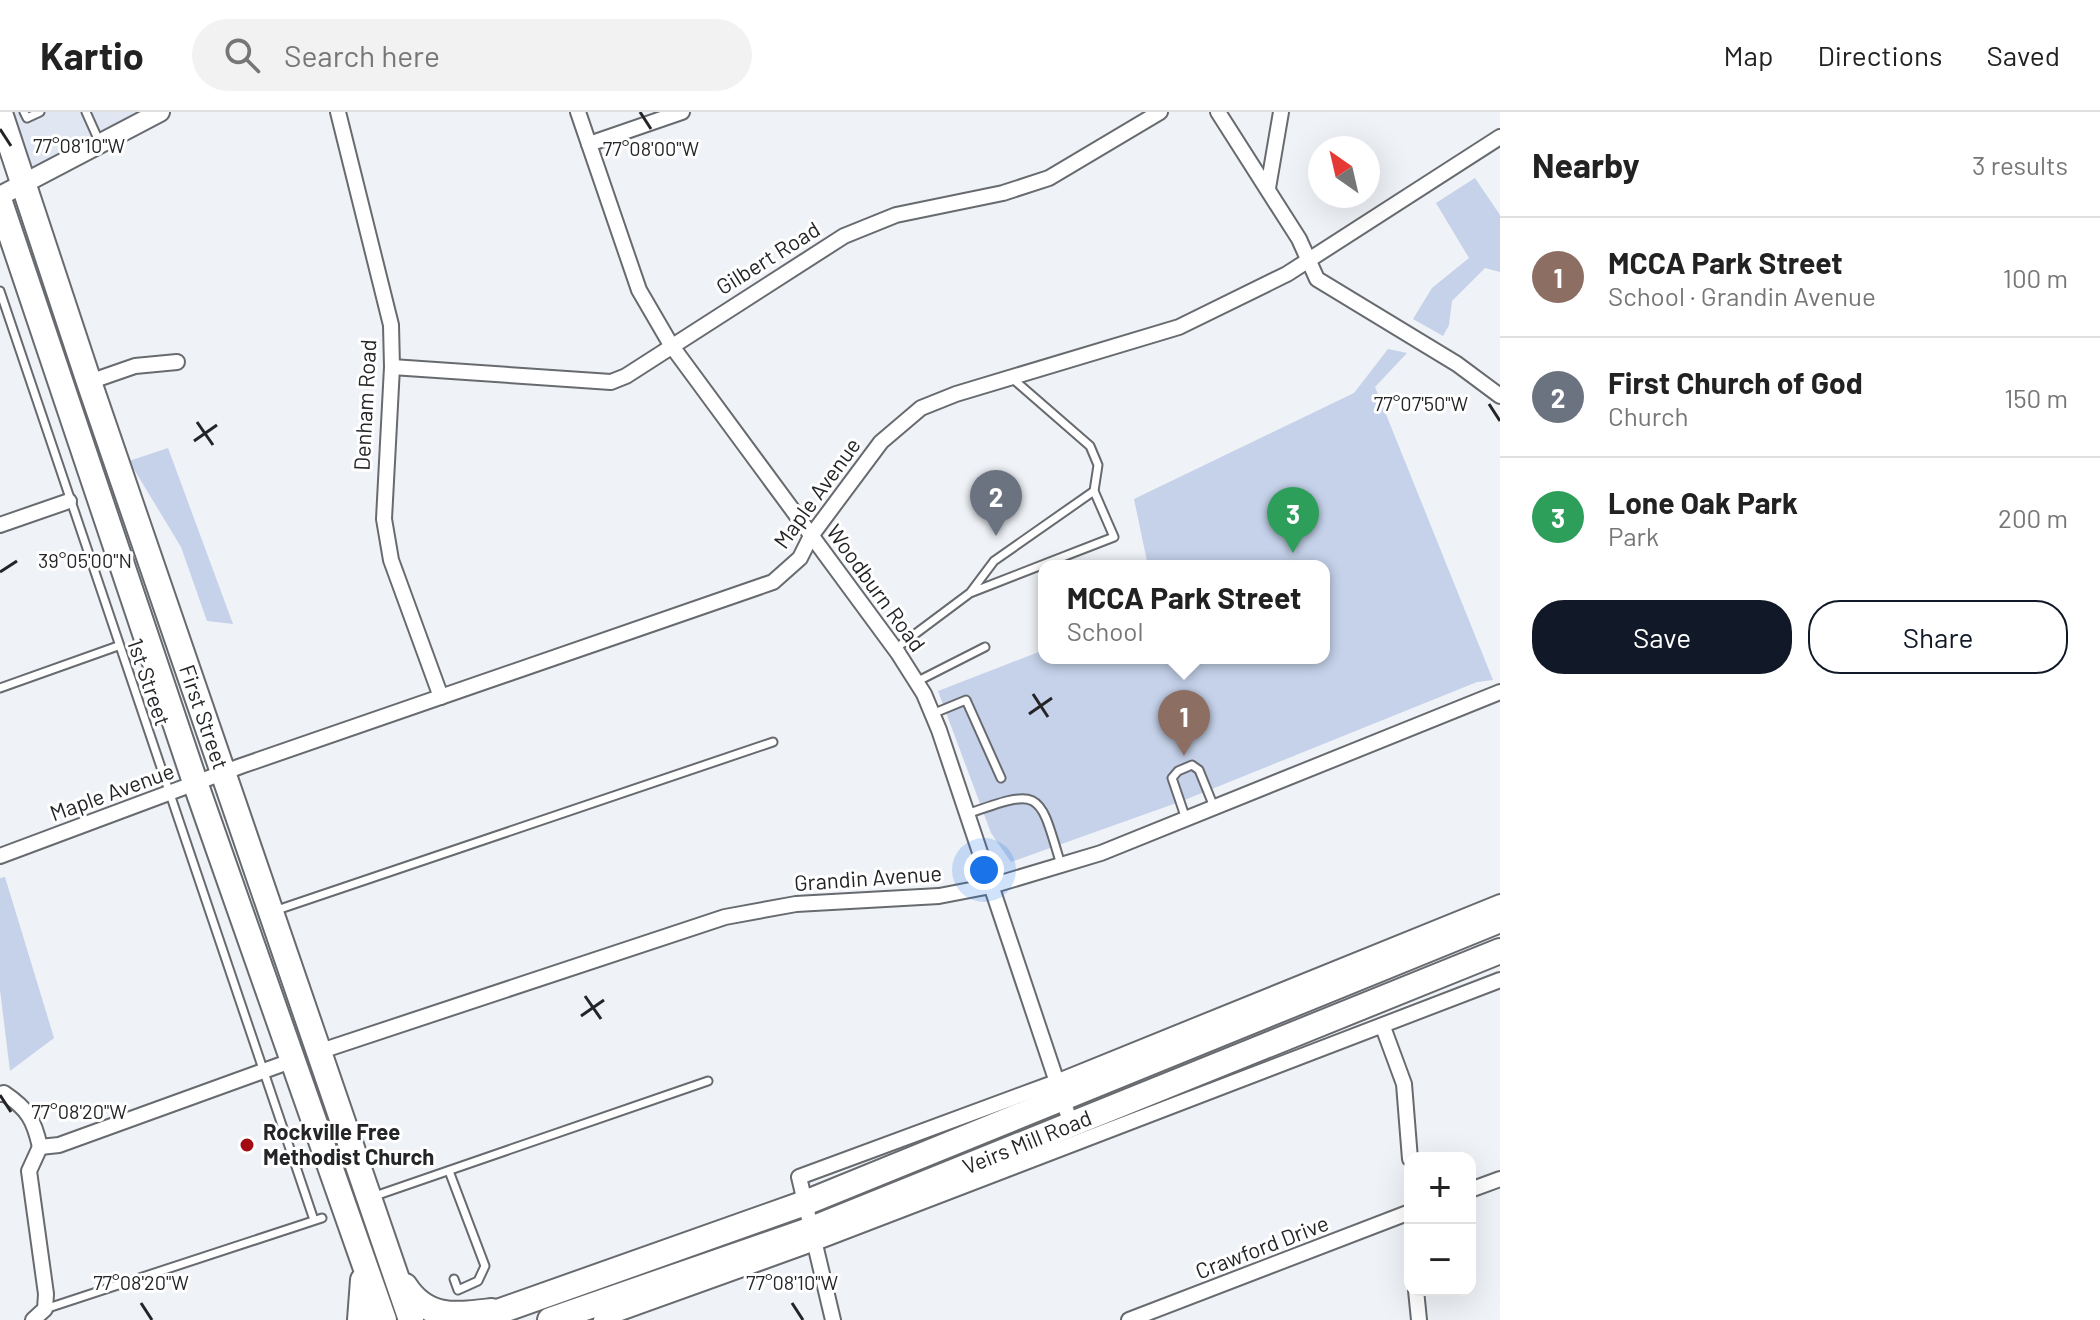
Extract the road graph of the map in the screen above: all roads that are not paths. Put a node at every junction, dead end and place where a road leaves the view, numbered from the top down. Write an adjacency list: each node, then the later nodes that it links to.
1 (40, 112): 11 (lane)
2 (86, 112): 13 (lane)
3 (160, 112): 13 (street)
4 (338, 112): 23 (street, Denham Road)
5 (578, 112): 14 (street, Woodburn Road)
6 (682, 112): 14 (street)
7 (1160, 112): 21 (street, Gilbert Road)
8 (1218, 112): 16 (street)
9 (1281, 112): 16 (street)
10 (0, 113): 15 (main road, First Street)
11 (25, 115)
12 (1500, 137): 19 (street, Maple Avenue)
13 (100, 143): 15 (street)
14 (589, 144): 21 (street, Woodburn Road)
15 (23, 181): 17 (street); 25 (main road, First Street)
16 (1268, 188): 19 (street)
17 (0, 196)
18 (0, 202): 45 (main road, First Street)
19 (1307, 259): 24 (street, Maple Avenue); 26 (street)
20 (0, 291): 28 (lane, 1st Street)
21 (671, 345): 23 (street, Gilbert Road); 30 (street, Woodburn Road)
22 (177, 362): 25 (street)
23 (392, 367): 40 (street, Denham Road)
24 (1011, 377): 27 (lane); 30 (street, Maple Avenue)
25 (89, 382): 43 (main road, First Street)
26 (1500, 396)
27 (1094, 491): 31 (lane); 33 (lane)
28 (69, 501): 29 (street); 34 (lane, 1st Street)
29 (0, 525)
30 (811, 536): 36 (street, Woodburn Road); 40 (street, Maple Avenue)
31 (1055, 560)
32 (1038, 567): 33 (lane)
33 (970, 593): 36 (lane)
34 (118, 646): 38 (lane); 46 (lane, 1st Street)
35 (985, 647): 37 (lane)
36 (895, 649): 37 (street, Woodburn Road)
37 (916, 682): 41 (street, Woodburn Road)
38 (0, 688)
39 (1500, 692): 47 (street, Grandin Avenue)
40 (441, 697): 43 (street, Maple Avenue)
41 (932, 714): 44 (lane); 48 (street, Woodburn Road)
42 (773, 742): 55 (lane)
43 (224, 773): 45 (street, Maple Avenue); 55 (main road, First Street)
44 (1001, 778)
45 (196, 785): 46 (street, Maple Avenue); 61 (main road, First Street)
46 (168, 795): 51 (street, Maple Avenue); 62 (lane, 1st Street)
47 (1214, 807): 49 (street, Grandin Avenue); 49 (lane)
48 (967, 814): 52 (lane); 53 (street, Woodburn Road)
49 (1186, 819): 52 (street, Grandin Avenue)
50 (0, 850): 51 (street)
51 (0, 856)
52 (1061, 865): 53 (street, Grandin Avenue)
53 (991, 886): 60 (street, Grandin Avenue); 64 (street, Woodburn Road)
54 (1500, 902): 64 (street, Veirs Mill Road)
55 (272, 911): 60 (main road, First Street)
56 (1500, 920): 64 (main road, Veirs Mill Road)
57 (1500, 951): 66 (main road, Veirs Mill Road)
58 (1500, 980): 59 (street, Veirs Mill Road)
59 (1383, 1027): 68 (street); 75 (street, Veirs Mill Road)
60 (321, 1051): 72 (main road, First Street)
61 (291, 1061): 62 (street); 77 (main road, First Street)
62 (264, 1071): 67 (street); 81 (lane, 1st Street)
63 (708, 1081): 69 (lane)
64 (1059, 1091): 66 (street, Woodburn Road); 73 (main road, Veirs Mill Road)
65 (0, 1094): 67 (street)
66 (1071, 1124): 75 (main road, Veirs Mill Road)
67 (40, 1147): 81 (street)
68 (1409, 1152)
69 (449, 1171): 72 (lane); 78 (lane)
70 (1500, 1179): 71 (street)
71 (1476, 1188)
72 (370, 1198): 76 (main road, First Street)
73 (805, 1203): 75 (street); 80 (main road, Veirs Mill Road)
74 (1404, 1214): 89 (street, Crawford Drive)
75 (814, 1236): 86 (main road, Veirs Mill Road); 87 (street, Veirs Mill Road); 88 (street)
76 (388, 1253): 80 (main road); 84 (main road, First Street)
77 (362, 1266): 82 (main road); 83 (main road, First Street)
78 (454, 1279)
79 (1417, 1296): 90 (street)
80 (499, 1310): 85 (main road, Veirs Mill Road)
81 (37, 1316)
82 (360, 1320)
83 (384, 1320)
84 (411, 1320)
85 (475, 1320)
86 (550, 1320)
87 (601, 1320)
88 (833, 1320)
89 (1129, 1320)
90 (1419, 1320)

